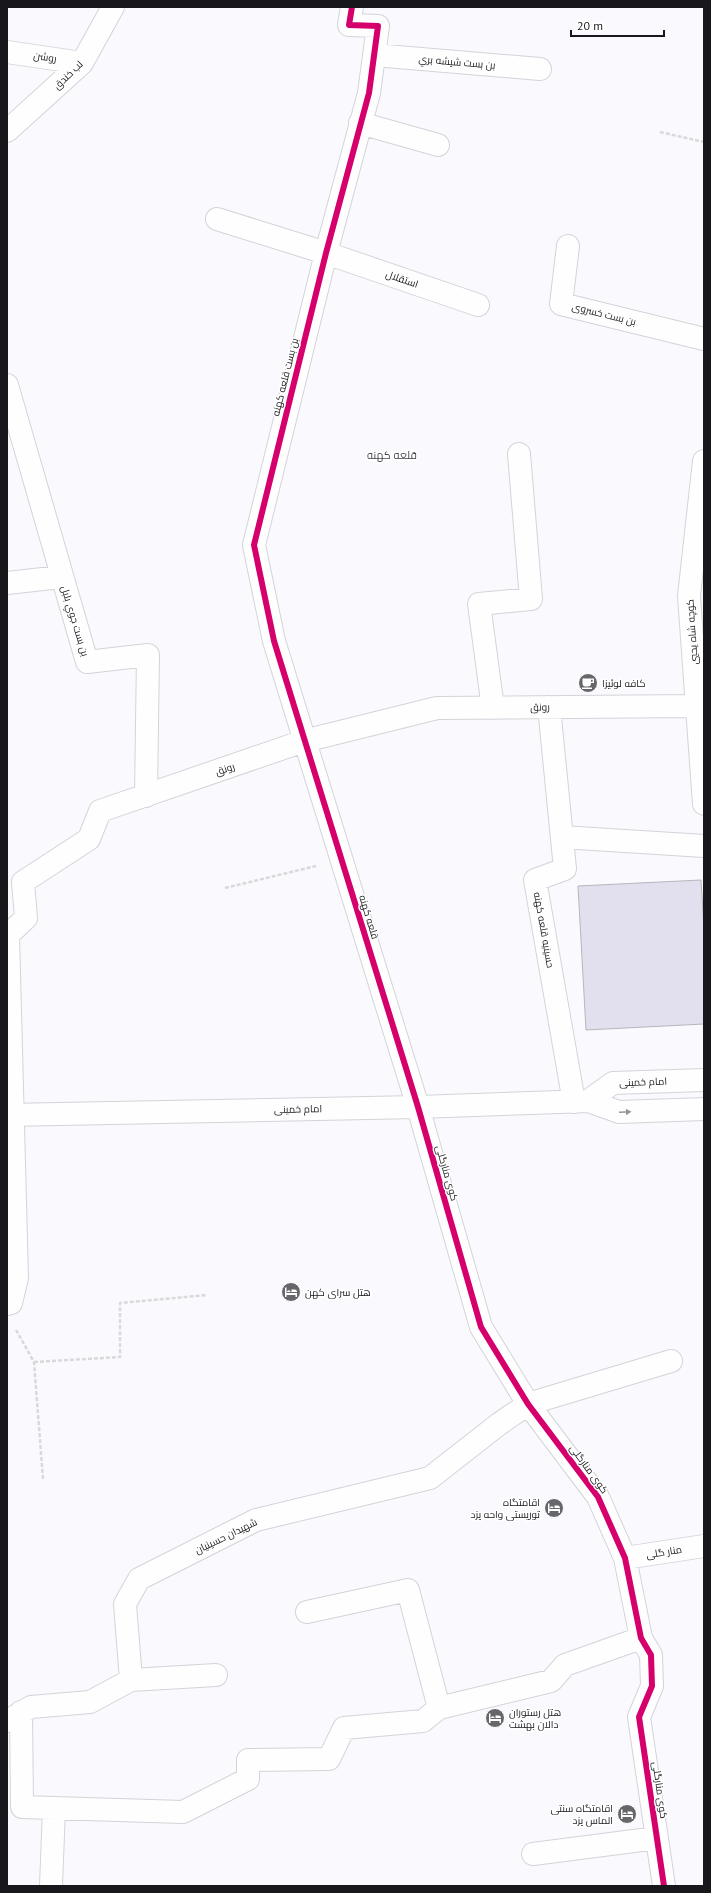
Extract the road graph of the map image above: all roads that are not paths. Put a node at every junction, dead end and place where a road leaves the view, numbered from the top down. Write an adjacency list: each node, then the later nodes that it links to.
1 (113, 7): 5 (street, لب خندق)
2 (352, 7): 4 (street, بن بست قلعه کهنه)
3 (7, 52): 5 (street, روشن)
4 (374, 54): 6 (street, بن بست شيشه بري); 7 (street, بن بست قلعه کهنه)
5 (82, 63): 8 (street, لب خندق)
6 (540, 69)
7 (360, 123): 9 (street); 12 (street, بن بست قلعه کهنه)
8 (7, 131)
9 (438, 145)
10 (217, 219): 12 (street, استقلال)
11 (568, 246): 14 (street, بن بست خسروی)
12 (326, 253): 13 (street, استقلال); 23 (street, بن بست قلعه کهنه)
13 (478, 305)
14 (704, 338)
15 (7, 385): 18 (street, بن بست جوي بلبل)
16 (519, 454): 22 (street)
17 (704, 461): 20 (street, کوچه شاه يحيي)
18 (61, 577): 19 (street); 24 (street, بن بست جوي بلبل)
19 (7, 583)
20 (697, 706): 21 (street, رونق); 25 (street, کوچه شاه يحيي)
21 (548, 707): 22 (street, رونق); 26 (street, حسينيه قلعه کهنه)
22 (493, 708): 23 (street, رونق)
23 (303, 737): 24 (street, رونق); 31 (street, قلعه کهنه)
24 (146, 796): 28 (street, رونق)
25 (704, 804)
26 (562, 837): 27 (street); 30 (street, حسينيه قلعه کهنه)
27 (704, 846)
28 (8, 935): 33 (street, رونق)
29 (704, 1080): 30 (street, امام خمینی)
30 (581, 1102): 31 (street, امام خمینی); 32 (street, امام خمینی, one-way to 32)
31 (418, 1107): 33 (street, امام خمینی); 36 (street, کوی منارگلی)
32 (704, 1109)
33 (10, 1115): 34 (street, رونق)
34 (9, 1303)
35 (671, 1361): 36 (street, شهیدان حسینیان)
36 (528, 1404): 38 (street, کوی منارگلی); 42 (street, شهیدان حسینیان)
37 (704, 1546): 38 (street, منار گلی)
38 (625, 1558): 40 (street, کوی منارگلی)
39 (307, 1612): 43 (street)
40 (640, 1638): 43 (street); 46 (street, کوی منارگلی)
41 (216, 1674): 42 (street)
42 (131, 1680): 44 (street)
43 (439, 1708): 45 (street)
44 (14, 1716): 45 (street)
45 (54, 1808): 48 (street)
46 (657, 1838): 47 (street); 49 (street, کوی منارگلی)
47 (533, 1854)
48 (51, 1886)
49 (664, 1886)

